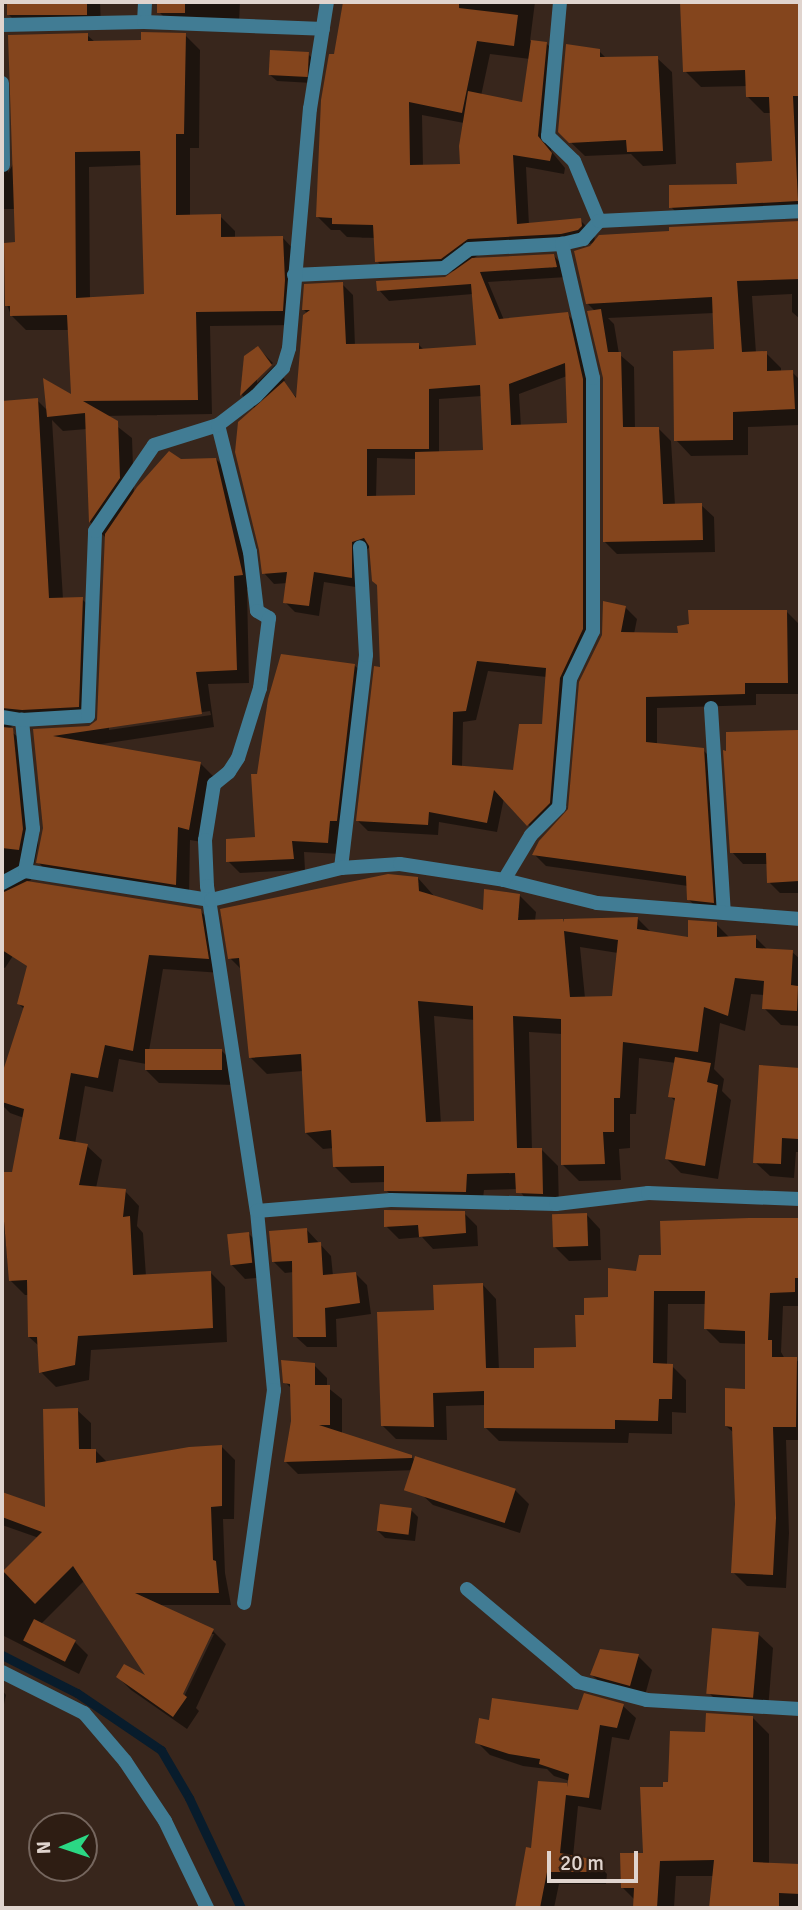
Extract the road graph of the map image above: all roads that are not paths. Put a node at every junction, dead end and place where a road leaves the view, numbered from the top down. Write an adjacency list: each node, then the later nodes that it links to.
1 (145, 2): 4 (street)
2 (327, 2): 6 (street)
3 (560, 2): 10 (street)
4 (144, 22): 5 (street); 6 (street)
5 (2, 25)
6 (323, 29): 12 (street)
7 (2, 83): 8 (street)
8 (4, 165)
9 (800, 211): 10 (street)
10 (599, 221): 11 (street)
11 (562, 244): 12 (street); 20 (street)
12 (294, 275): 13 (street)
13 (218, 425): 17 (street); 22 (street)
14 (360, 547): 18 (street)
15 (711, 708): 23 (street)
16 (2, 717): 17 (street)
17 (22, 720): 19 (street)
18 (341, 868): 20 (street); 22 (street)
19 (24, 871): 21 (street); 22 (street)
20 (503, 880): 23 (street)
21 (2, 883)
22 (211, 900): 26 (street)
23 (724, 913): 24 (street)
24 (800, 919)
25 (800, 1199): 26 (street)
26 (257, 1211): 28 (street)
27 (467, 1589): 30 (street)
28 (244, 1603)
29 (2, 1672): 31 (street)
30 (800, 1709)
31 (207, 1908)

